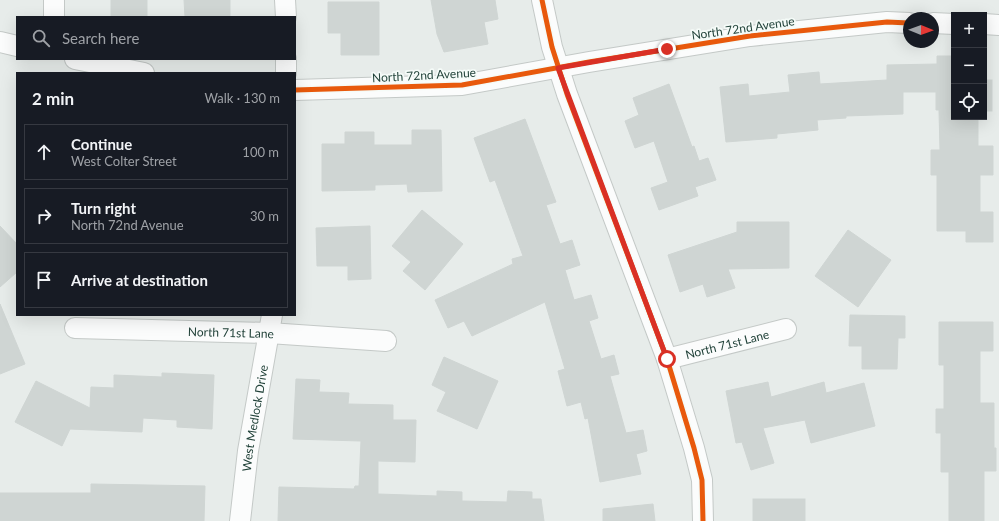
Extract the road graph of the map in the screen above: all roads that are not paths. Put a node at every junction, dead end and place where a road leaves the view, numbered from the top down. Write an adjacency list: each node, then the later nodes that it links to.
1 (54, 0): 4 (street)
2 (285, 0): 5 (street)
3 (542, 0): 15 (street)
4 (54, 16)
5 (286, 16)
6 (903, 23): 15 (street, North 72nd Avenue)
7 (939, 23): 8 (street)
8 (951, 24)
9 (987, 24): 10 (street)
10 (999, 25)
11 (0, 42): 12 (street)
12 (16, 46)
13 (80, 60): 16 (street)
14 (286, 60): 17 (street)
15 (558, 68): 18 (street, North 72nd Avenue); 23 (street)
16 (139, 72)
17 (286, 72)
18 (296, 90)
19 (270, 324): 20 (street, North 71st Lane); 22 (street, North 71st Lane); 24 (street, West Medlock Drive)
20 (75, 328)
21 (786, 329): 23 (street, North 71st Lane)
22 (386, 341)
23 (667, 359): 25 (street)
24 (240, 521)
25 (703, 521)

